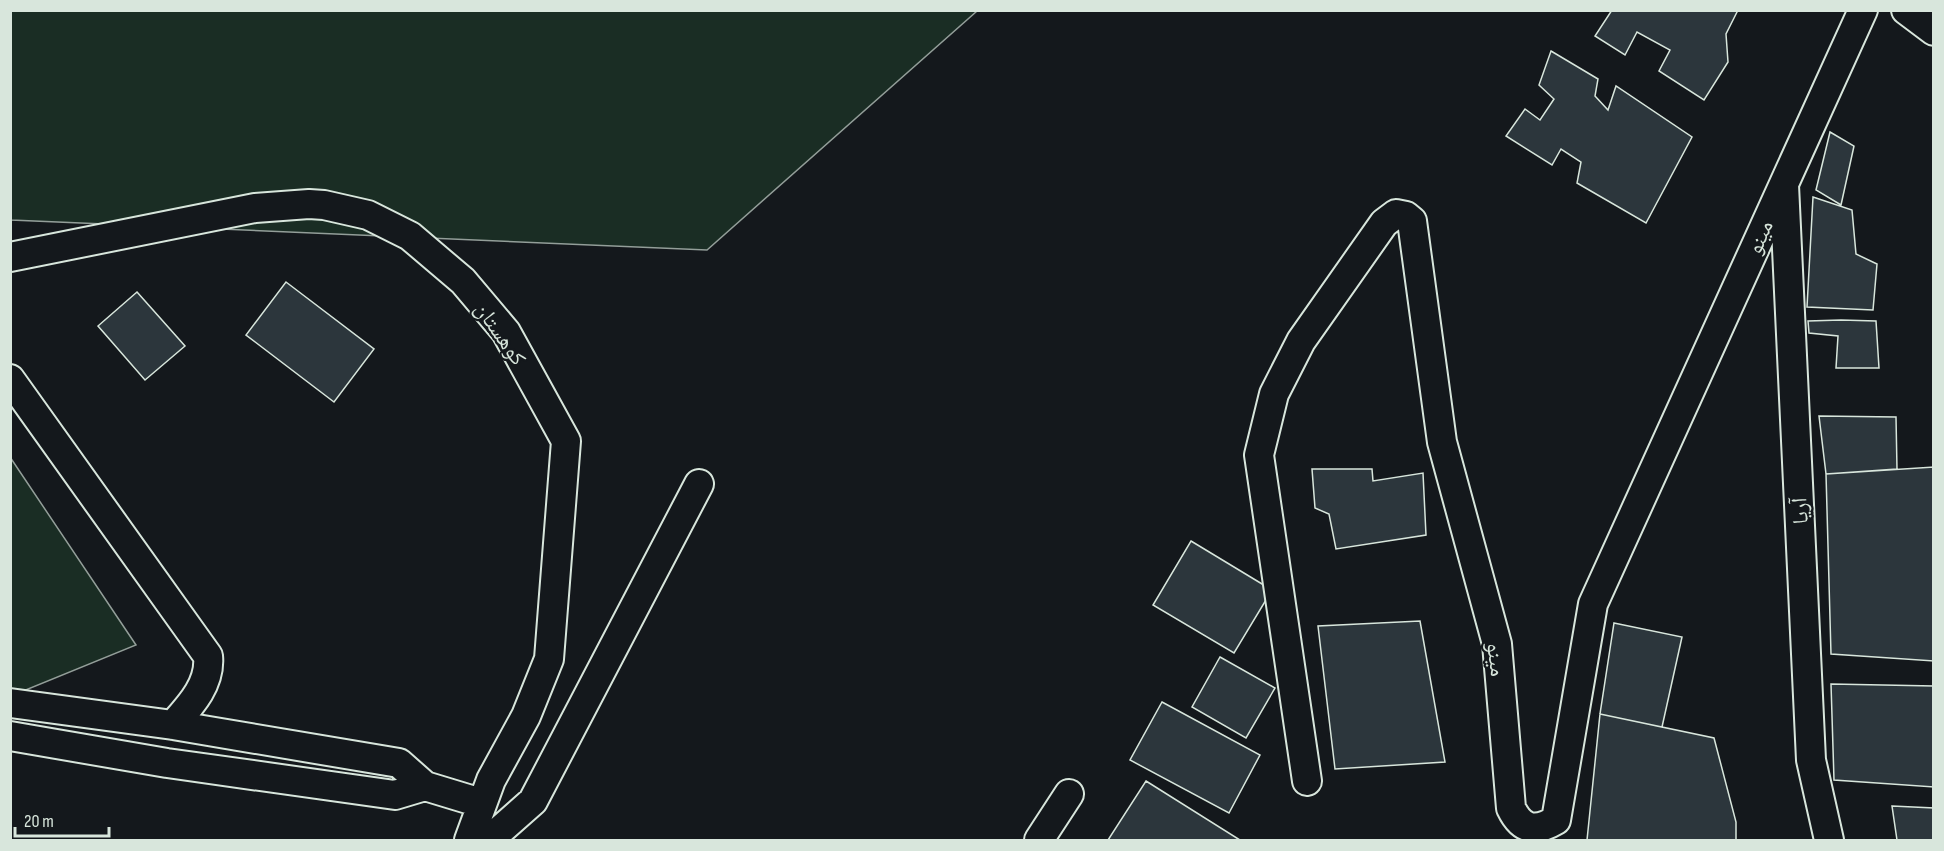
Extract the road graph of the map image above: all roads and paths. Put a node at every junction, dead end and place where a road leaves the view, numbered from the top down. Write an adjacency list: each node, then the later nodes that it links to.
1 (1863, 10): 4 (street, مینو)
2 (1906, 10): 3 (street)
3 (1934, 31)
4 (1784, 180): 11 (street, مینو); 18 (street, آریا)
5 (10, 257): 14 (street, کوهستان)
6 (10, 379): 9 (street)
7 (699, 484): 16 (street)
8 (10, 702): 9 (street)
9 (173, 725): 12 (street)
10 (10, 736): 12 (street)
11 (1307, 781)
12 (425, 786): 14 (street)
13 (1069, 794): 17 (street)
14 (481, 803): 15 (street, کوهستان)
15 (469, 840)
16 (489, 840)
17 (1039, 840)
18 (1829, 840)

